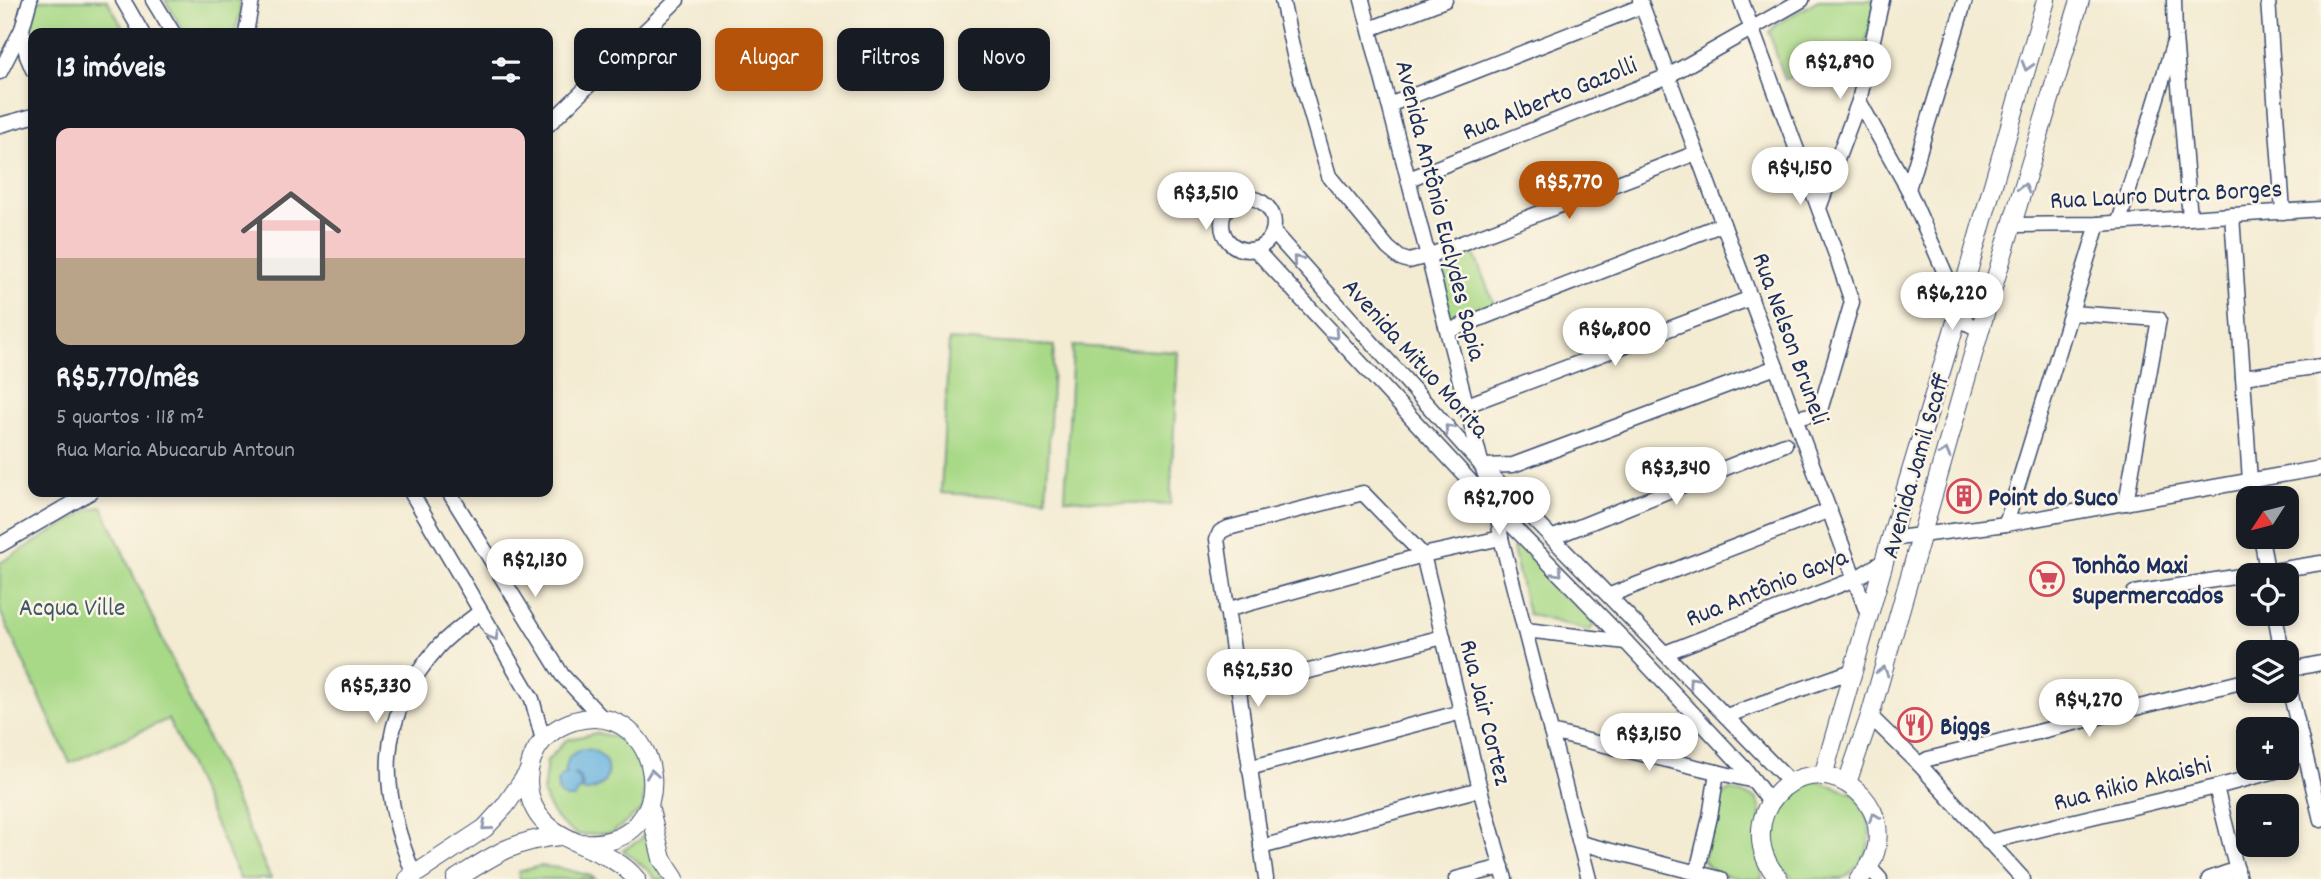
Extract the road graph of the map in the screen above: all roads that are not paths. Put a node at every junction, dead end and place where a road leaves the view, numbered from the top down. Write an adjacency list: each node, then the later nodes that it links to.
1 (30, 0): 21 (street)
2 (122, 0): 18 (street)
3 (153, 0): 19 (street)
4 (252, 0): 20 (street)
5 (677, 0): 31 (street)
6 (1282, 0): 47 (street)
7 (1362, 0): 22 (street, Avenida Antônio Euclydes Sapia)
8 (1446, 0): 22 (street)
9 (1741, 0): 23 (street)
10 (1802, 0): 23 (street, Rua Alberto Gazolli)
11 (1882, 0): 28 (street)
12 (1965, 0): 35 (street)
13 (2046, 0): 49 (main road, Avenida Jamil Scaff, one-way to 49)
14 (2080, 0): 44 (main road, Avenida Jamil Scaff, one-way to 14)
15 (2175, 0): 24 (street)
16 (2268, 0): 38 (street)
17 (1641, 3): 27 (street, Rua Nelson Bruneli); 29 (street)
18 (139, 28)
19 (170, 28)
20 (247, 28)
21 (22, 29): 25 (street); 26 (street)
22 (1370, 29): 29 (street, Avenida Antônio Euclydes Sapia)
23 (1751, 29): 27 (street, Rua Alberto Gazolli); 36 (street)
24 (2175, 37): 40 (street); 41 (street)
25 (28, 58)
26 (0, 72)
27 (1668, 76): 33 (street, Rua Nelson Bruneli); 34 (street, Rua Alberto Gazolli)
28 (1859, 101): 35 (street); 36 (street)
29 (1390, 105): 34 (street, Avenida Antônio Euclydes Sapia)
30 (28, 117): 32 (street)
31 (553, 120)
32 (0, 125)
33 (1696, 153): 43 (street, Rua Nelson Bruneli); 47 (street)
34 (1409, 179): 47 (street, Avenida Antônio Euclydes Sapia)
35 (1908, 189): 49 (street)
36 (1819, 208): 57 (street)
37 (2321, 209): 38 (street, Rua Lauro Dutra Borges)
38 (2283, 212): 39 (street, Rua Lauro Dutra Borges)
39 (2232, 215): 40 (street, Rua Lauro Dutra Borges); 55 (street)
40 (2190, 218): 41 (street, Rua Lauro Dutra Borges)
41 (2119, 222): 42 (street, Rua Lauro Dutra Borges)
42 (2098, 223): 44 (street, Rua Lauro Dutra Borges); 50 (street)
43 (1723, 224): 48 (street, Rua Nelson Bruneli); 52 (street)
44 (2013, 225): 51 (main road, Avenida Jamil Scaff)
45 (1273, 232): 46 (street); 46 (street); 59 (street, Avenida Mituo Morita, one-way to 45)
46 (1255, 249): 67 (street, Avenida Mituo Morita, one-way to 67)
47 (1429, 256): 52 (street, Avenida Antônio Euclydes Sapia)
48 (1751, 298): 54 (street, Rua Nelson Bruneli); 56 (street)
49 (1959, 303): 51 (street); 73 (main road, Avenida Jamil Scaff)
50 (2071, 313): 66 (street); 69 (street)
51 (1980, 330): 70 (main road, Avenida Jamil Scaff, one-way to 51)
52 (1448, 331): 56 (street, Avenida Antônio Euclydes Sapia)
53 (2321, 366): 55 (street)
54 (1776, 367): 57 (street, Rua Nelson Bruneli); 59 (street)
55 (2243, 377): 61 (street)
56 (1467, 405): 59 (street, Avenida Antônio Euclydes Sapia)
57 (1795, 418): 68 (street, Rua Nelson Bruneli)
58 (1785, 444): 71 (street)
59 (1482, 466): 67 (street, Avenida Antônio Euclydes Sapia); 71 (street, Avenida Mituo Morita)
60 (2321, 468): 61 (street)
61 (2250, 481): 62 (street); 66 (street)
62 (2251, 486)
63 (82, 497): 74 (street)
64 (414, 497): 84 (street)
65 (452, 497): 99 (street)
66 (2126, 503): 69 (street)
67 (1497, 510): 72 (street, Avenida Antônio Euclydes Sapia); 88 (street, Avenida Mituo Morita, one-way to 88)
68 (1830, 510): 79 (street, Rua Nelson Bruneli); 82 (street)
69 (2006, 524): 70 (street)
70 (1922, 534): 73 (street); 98 (main road, Avenida Jamil Scaff, one-way to 70)
71 (1553, 537): 82 (street, Avenida Mituo Morita)
72 (1501, 538): 75 (street); 86 (street, Avenida Antônio Euclydes Sapia)
73 (1891, 539): 76 (main road, Avenida Jamil Scaff)
74 (0, 545)
75 (1423, 555): 83 (street); 83 (street); 87 (street, Rua Jair Cortez)
76 (1884, 561): 79 (street, Rua Antônio Gaya); 85 (main road, Avenida Jamil Scaff)
77 (2321, 563): 78 (street)
78 (2299, 568)
79 (1855, 579): 85 (street, Rua Nelson Bruneli); 89 (street, Rua Antônio Gaya)
80 (2236, 579): 81 (street)
81 (2134, 593)
82 (1610, 595): 89 (street, Avenida Mituo Morita)
83 (1226, 610): 94 (street)
84 (480, 612): 101 (street, one-way to 101); 128 (street)
85 (1868, 615): 92 (main road, Avenida Jamil Scaff)
86 (1526, 630): 88 (street); 100 (street, Avenida Antônio Euclydes Sapia)
87 (1443, 637): 94 (street); 96 (street, Rua Jair Cortez)
88 (1626, 642): 110 (street, Avenida Mituo Morita)
89 (1665, 653): 97 (street, Avenida Mituo Morita, one-way to 89)
90 (2321, 663): 91 (street)
91 (2299, 668)
92 (1852, 671): 97 (street); 108 (main road, Avenida Jamil Scaff)
93 (2236, 683): 103 (street)
94 (1238, 689): 105 (street)
95 (2292, 703): 102 (street)
96 (1462, 712): 105 (street); 114 (street, Rua Jair Cortez)
97 (1726, 716): 111 (street, Avenida Mituo Morita)
98 (1870, 716): 103 (street); 112 (main road, Avenida Jamil Scaff)
99 (604, 720): 101 (main road); 117 (main road, one-way to 99)
100 (1551, 732): 106 (street); 122 (street, Avenida Antônio Euclydes Sapia)
101 (543, 740): 107 (main road)
102 (2306, 763): 104 (street, Rua Rikio Akaishi); 115 (street)
103 (1919, 764): 120 (street)
104 (2299, 765)
105 (1249, 768): 123 (street)
106 (1717, 772): 110 (street); 124 (street)
107 (528, 773): 119 (main road); 128 (main road, one-way to 128)
108 (1823, 776): 111 (main road); 112 (main road)
109 (2245, 780): 113 (street, Rua Rikio Akaishi)
110 (1754, 781): 116 (street, Avenida Mituo Morita)
111 (1791, 783): 116 (main road)
112 (1847, 783): 127 (main road, one-way to 112)
113 (2217, 788): 120 (street, Rua Rikio Akaishi); 126 (street)
114 (1480, 789): 123 (street); 125 (street, Rua Jair Cortez)
115 (2319, 801): 118 (street)
116 (1770, 802): 136 (main road)
117 (649, 805): 121 (main road); 131 (main road)
118 (2321, 820)
119 (561, 836): 121 (main road); 129 (main road)
120 (1989, 842): 137 (street)
121 (579, 843): 130 (main road)
122 (1580, 843): 124 (street); 134 (street, Avenida Antônio Euclydes Sapia)
123 (1261, 847): 132 (street)
124 (1697, 872): 135 (street)
125 (1504, 873): 133 (street)
126 (2238, 874): 138 (street)
127 (1869, 875)
128 (411, 877)
129 (456, 879)
130 (636, 879)
131 (675, 879)
132 (1266, 879)
133 (1456, 879)
134 (1589, 879)
135 (1721, 879)
136 (1779, 879)
137 (2023, 879)
138 (2208, 879)

